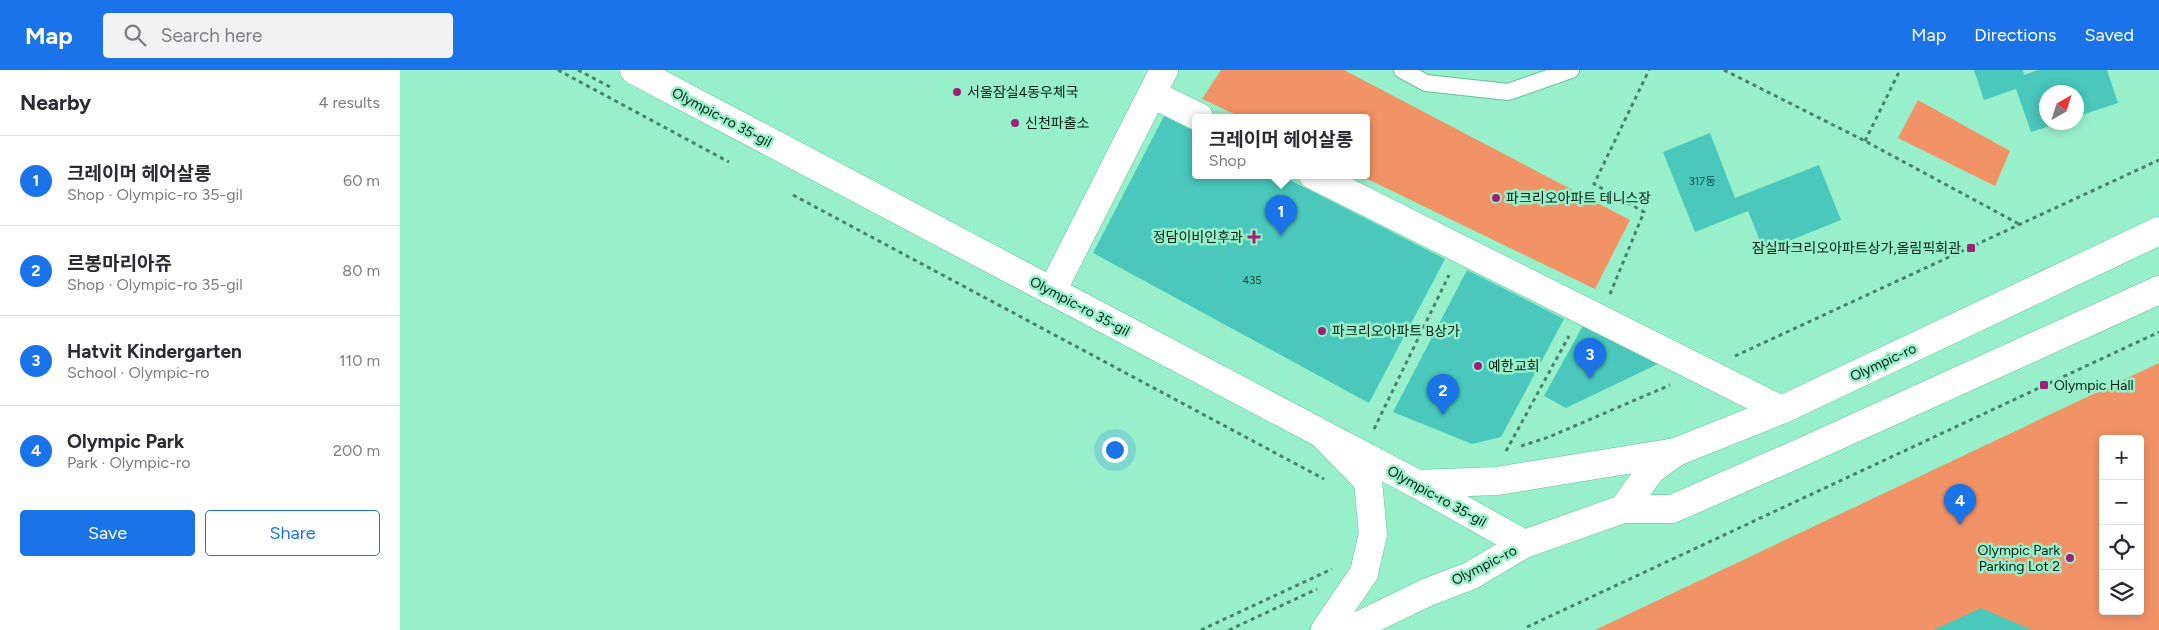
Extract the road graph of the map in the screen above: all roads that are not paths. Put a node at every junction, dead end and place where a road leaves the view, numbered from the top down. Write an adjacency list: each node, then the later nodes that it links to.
1 (634, 70): 9 (street, Olympic-ro 35-gil)
2 (1402, 70): 3 (lane)
3 (1571, 70)
4 (1158, 82): 5 (street); 9 (street)
5 (1195, 114)
6 (1321, 179): 10 (street)
7 (2159, 231): 10 (street, Olympic-ro)
8 (2159, 290): 14 (street, Olympic-ro)
9 (1052, 291): 11 (street, Olympic-ro 35-gil)
10 (1781, 410): 12 (street, Olympic-ro)
11 (1322, 434): 13 (street, Olympic-ro 35-gil); 16 (street)
12 (1676, 452): 13 (street); 14 (street, Olympic-ro)
13 (1417, 484): 15 (street, Olympic-ro 35-gil)
14 (1623, 509): 15 (street, Olympic-ro)
15 (1524, 544): 17 (street, Olympic-ro)
16 (1325, 630)
17 (1349, 630)

